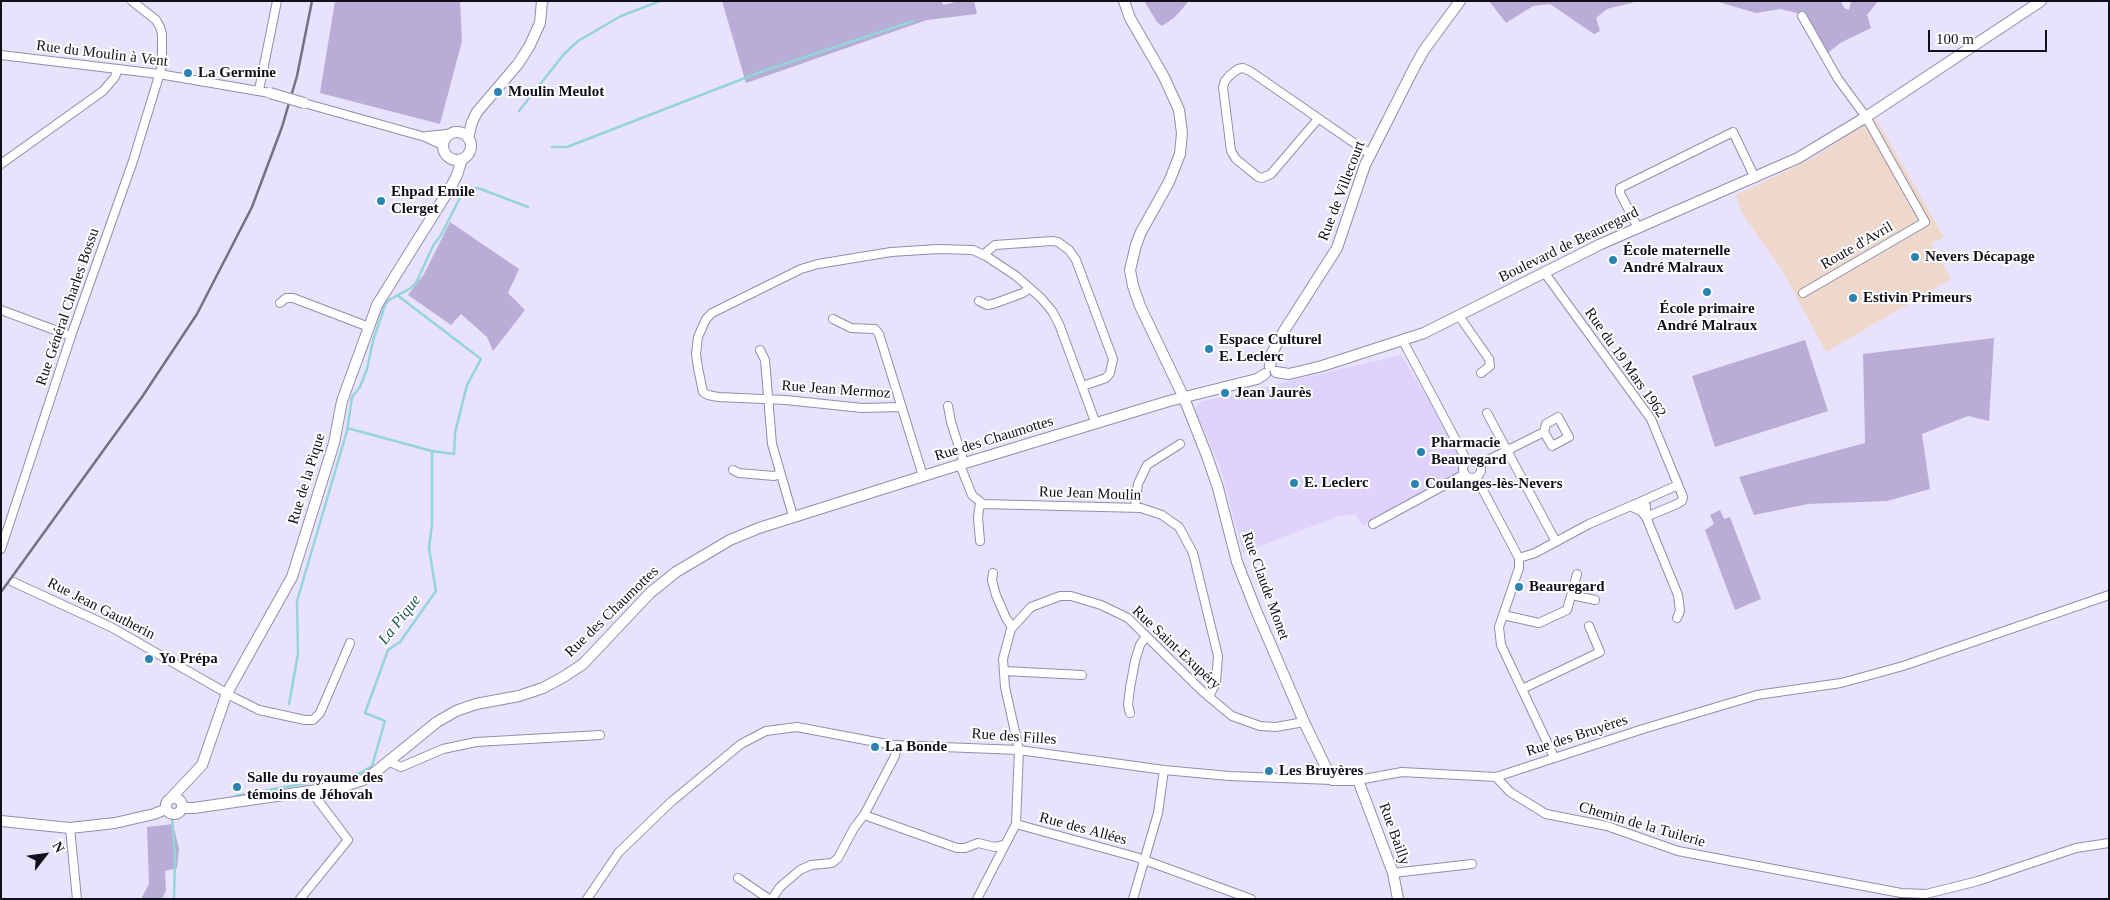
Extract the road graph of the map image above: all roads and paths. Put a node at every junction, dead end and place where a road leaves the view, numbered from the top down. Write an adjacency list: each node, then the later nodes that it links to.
1 (132, 1): 10 (street, Rue Général Charles Bossu)
2 (277, 1): 11 (street)
3 (542, 1): 16 (street)
4 (1124, 1): 44 (street, Rue Claude Monet)
5 (1460, 1): 21 (street, Rue de Villecourt)
6 (2041, 1): 14 (street, Boulevard de Beauregard)
7 (1802, 16): 14 (street)
8 (1, 55): 9 (street, Rue du Moulin à Vent)
9 (117, 71): 10 (street, Rue du Moulin à Vent); 24 (street)
10 (159, 74): 11 (street, Rue du Moulin à Vent); 38 (street, Rue Général Charles Bossu)
11 (259, 90): 12 (street, Rue du Moulin à Vent)
12 (270, 93): 13 (street, bridge)
13 (304, 103): 18 (street)
14 (1866, 117): 25 (street, Boulevard de Beauregard); 31 (street, Route d'Avril)
15 (1318, 120): 15 (street); 21 (street)
16 (472, 122): 17 (street); 19 (street)
17 (453, 133): 18 (street); 19 (street); 20 (street)
18 (425, 136): 20 (street)
19 (468, 138): 23 (street)
20 (442, 145): 22 (street)
21 (1370, 154): 41 (street, Rue de Villecourt)
22 (450, 158): 23 (street); 26 (street)
23 (462, 159): 26 (street, Rue de la Pique)
24 (1, 164)
25 (1755, 178): 27 (street, Boulevard de Beauregard); 27 (street)
26 (452, 185): 37 (street, Rue de la Pique)
27 (1638, 228): 29 (street, Boulevard de Beauregard)
28 (983, 254): 30 (street); 43 (street); 45 (street, Rue Jean Mermoz)
29 (1544, 272): 35 (street, Boulevard de Beauregard); 61 (street, Rue du 19 Mars 1962)
30 (1030, 288): 32 (street); 43 (street)
31 (1803, 293)
32 (979, 301)
33 (280, 303): 37 (street)
34 (1, 310): 38 (street)
35 (1459, 316): 39 (street, Boulevard de Beauregard); 42 (street)
36 (833, 319): 47 (street)
37 (369, 327): 88 (street, Rue de la Pique)
38 (71, 336): 71 (street, Rue Général Charles Bossu)
39 (1403, 341): 41 (street, Boulevard de Beauregard); 53 (street)
40 (760, 350): 45 (street)
41 (1270, 370): 44 (street, Boulevard de Beauregard)
42 (1481, 374)
43 (1083, 386): 49 (street)
44 (1184, 398): 49 (street, Rue des Chaumottes); 91 (street, Rue Claude Monet)
45 (768, 400): 47 (street, Rue Jean Mermoz); 57 (street)
46 (948, 406): 54 (street)
47 (902, 407): 59 (street)
48 (1487, 413): 52 (street)
49 (1096, 424): 54 (street, Rue des Chaumottes)
50 (1544, 432): 52 (street)
51 (1180, 444): 65 (street)
52 (1507, 450): 55 (street); 70 (street)
53 (1468, 460): 55 (street); 58 (street)
54 (962, 464): 59 (street, Rue des Chaumottes); 63 (street)
55 (1480, 464): 60 (street)
56 (733, 470): 57 (street)
57 (780, 474): 66 (street)
58 (1464, 474): 60 (street); 68 (street)
59 (923, 476): 66 (street, Rue des Chaumottes)
60 (1476, 477): 72 (street)
61 (1678, 485): 62 (street); 67 (street)
62 (1640, 502): 64 (street); 67 (street)
63 (980, 503): 65 (street, Rue Jean Moulin); 69 (street)
64 (1630, 506): 67 (street); 70 (street)
65 (1135, 507): 89 (street, Rue Jean Moulin)
66 (792, 516): 96 (street, Rue des Chaumottes)
67 (1646, 517): 80 (street)
68 (1373, 524)
69 (980, 541)
70 (1556, 542): 72 (street)
71 (1, 549)
72 (1519, 558): 79 (street)
73 (993, 573): 82 (street)
74 (1578, 574): 76 (street)
75 (13, 582): 88 (street, Rue Jean Gautherin)
76 (1572, 595): 78 (street); 79 (street)
77 (2109, 595): 95 (street, Rue des Bruyères)
78 (1595, 600)
79 (1503, 615): 87 (street)
80 (1676, 618)
81 (1590, 626): 87 (street)
82 (1012, 627): 83 (street, Rue Saint-Exupéry); 85 (street, Rue Saint-Exupéry)
83 (1146, 636): 89 (street, Rue Saint-Exupéry); 90 (street)
84 (350, 643): 88 (street, Rue Jean Gautherin)
85 (1004, 672): 86 (street); 94 (street, Rue Saint-Exupéry)
86 (1082, 675)
87 (1522, 689): 95 (street)
88 (228, 693): 101 (street, Rue de la Pique)
89 (1209, 697): 91 (street, Rue Saint-Exupéry)
90 (1130, 713)
91 (1304, 722): 99 (street, Rue Claude Monet)
92 (600, 735): 96 (street)
93 (897, 745): 94 (street, Rue des Filles); 105 (street); 117 (street, Rue des Filles)
94 (1019, 750): 97 (street, Rue des Filles); 107 (street, Rue Saint-Exupéry)
95 (1554, 757): 98 (street, Rue des Bruyères)
96 (388, 761): 102 (street, Rue des Chaumottes)
97 (1164, 770): 99 (street, Rue des Filles); 111 (street)
98 (1496, 777): 100 (street, Rue des Bruyères); 109 (street, Chemin de la Tuilerie)
99 (1332, 780): 100 (street, Rue des Filles)
100 (1358, 780): 113 (street, Rue Bailly)
101 (188, 781): 103 (street, Rue de la Pique); 104 (street, Rue de la Pique)
102 (311, 791): 104 (street, Rue des Chaumottes); 116 (street)
103 (167, 804): 104 (street); 104 (street); 108 (street, Rue de la Pique)
104 (181, 805)
105 (864, 815): 110 (street); 118 (street)
106 (1, 821): 108 (street, Rue de la Pique)
107 (1016, 824): 110 (street); 111 (street, Rue des Allées)
108 (70, 828): 115 (street)
109 (2109, 843)
110 (1004, 845): 119 (street)
111 (1143, 859): 120 (street); 121 (street, Rue des Allées)
112 (1472, 864): 113 (street)
113 (1393, 873): 122 (street, Rue Bailly)
114 (738, 878): 118 (street)
115 (77, 899)
116 (300, 899)
117 (587, 899)
118 (771, 899)
119 (977, 899)
120 (1133, 899)
121 (1251, 899)
122 (1398, 899)

